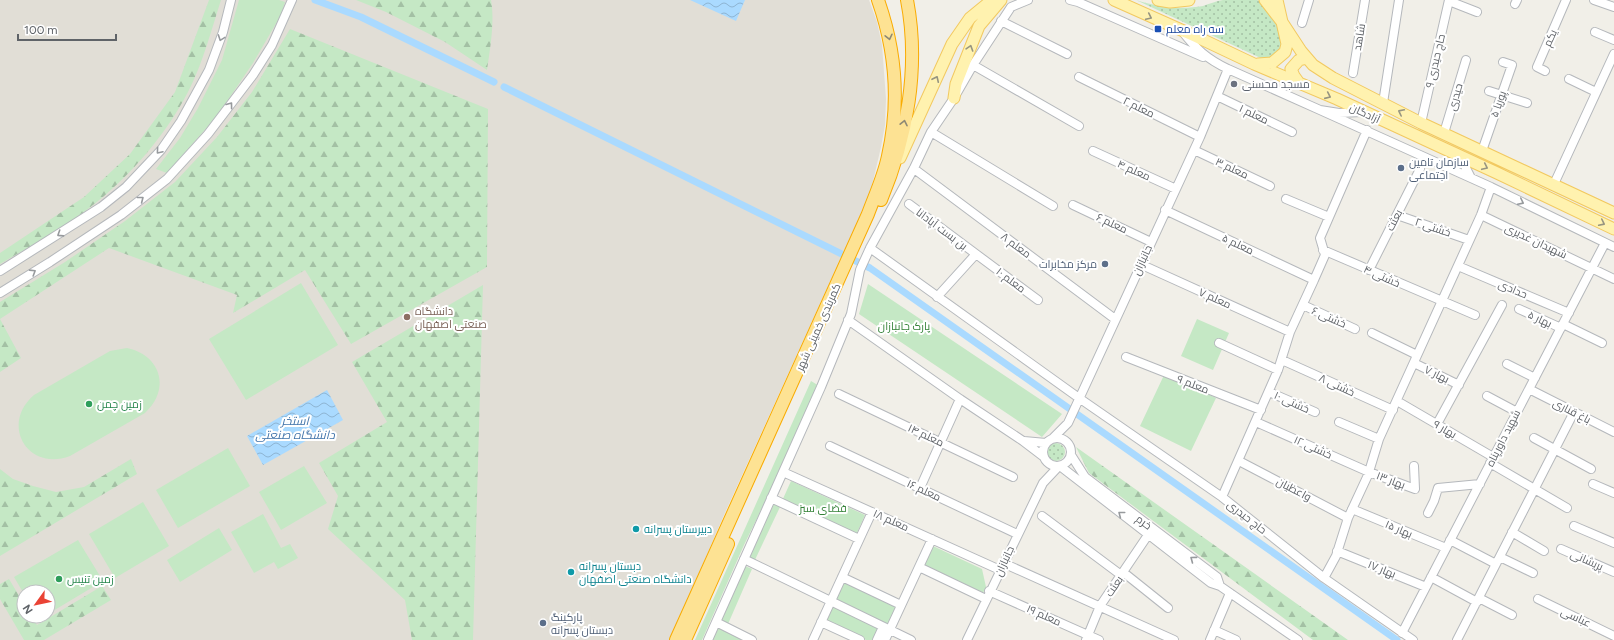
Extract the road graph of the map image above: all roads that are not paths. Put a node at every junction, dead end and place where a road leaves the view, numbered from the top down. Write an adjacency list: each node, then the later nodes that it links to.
1 (231, 0): 93 (street, one-way to 93)
2 (878, 0): 86 (highway, کمربندی خمینی شهر, one-way to 86)
3 (906, 0): 65 (highway, کمربندی خمینی شهر, one-way to 3)
4 (992, 0): 65 (main road, one-way to 4)
5 (1001, 0): 46 (main road, one-way to 5)
6 (1028, 0): 22 (street)
7 (1070, 0): 32 (street)
8 (1114, 0): 25 (main road, آزادگان, one-way to 25)
9 (1158, 0): 10 (main road)
10 (1189, 0)
11 (1265, 0): 23 (main road, آزادگان)
12 (1277, 0): 23 (main road)
13 (1309, 0): 24 (street)
14 (1364, 0): 38 (street, شاهد)
15 (1399, 0): 47 (street)
16 (1566, 0): 37 (street, یکم)
17 (1594, 0): 20 (street)
18 (1449, 1): 21 (street); 52 (street, حاج حیدری ۹)
19 (291, 3): 96 (street, one-way to 19)
20 (1614, 7)
21 (1476, 12)
22 (1001, 21): 28 (street); 35 (street)
23 (1282, 22): 30 (main road, آزادگان); 34 (main road)
24 (1302, 24)
25 (1181, 30): 32 (street); 34 (main road, آزادگان)
26 (1595, 32): 27 (street)
27 (1614, 40)
28 (1068, 54)
29 (1614, 54): 43 (street)
30 (1307, 58): 41 (main road); 47 (main road, آزادگان)
31 (1466, 60): 57 (street, حیدری)
32 (1213, 62): 36 (street)
33 (1503, 62): 44 (street, پوریا ۵)
34 (1254, 64): 41 (main road, آزادگان)
35 (973, 65): 46 (street); 53 (street)
36 (1228, 69): 45 (street, جانبازان); 49 (street)
37 (1545, 71)
38 (1352, 73)
39 (1079, 77): 58 (street, معلم ۲)
40 (1569, 79): 43 (street)
41 (1299, 82): 50 (main road, آزادگان, one-way to 50)
42 (1489, 91): 44 (street)
43 (1596, 92): 67 (street)
44 (1502, 95): 48 (street); 61 (street, پوریا ۵)
45 (1217, 96): 56 (street, معلم ۱); 58 (street, جانبازان)
46 (954, 98): 55 (street)
47 (1383, 103): 52 (main road, آزادگان, one-way to 47)
48 (1527, 103)
49 (1320, 110): 50 (street); 54 (street)
50 (1362, 112): 51 (main road, آزادگان)
51 (1388, 123): 52 (main road); 62 (main road, آزادگان)
52 (1425, 124): 57 (main road, آزادگان)
53 (1079, 126)
54 (1367, 130): 66 (street); 79 (street)
55 (932, 132): 74 (street); 86 (street)
56 (1292, 132)
57 (1444, 133): 61 (main road, آزادگان)
58 (1200, 137): 59 (street, جانبازان)
59 (1194, 150): 68 (street, معلم ۳); 70 (street, جانبازان)
60 (1093, 151): 70 (street, معلم ۴)
61 (1482, 151): 67 (main road, آزادگان)
62 (1460, 156): 66 (street); 80 (main road, آزادگان, one-way to 80)
63 (1420, 169): 77 (street, بعثت)
64 (918, 171): 106 (street, معلم ۸)
65 (890, 178): 86 (highway, کمربندی خمینی شهر)
66 (1471, 178): 69 (street)
67 (1554, 184): 76 (main road, آزادگان)
68 (1270, 186)
69 (1491, 187): 78 (street); 83 (street, one-way to 83)
70 (1176, 189): 75 (street, جانبازان)
71 (1286, 199): 79 (street)
72 (909, 204): 87 (street, بن بست آپادانا)
73 (1073, 205): 82 (street, معلم ۶)
74 (1053, 206)
75 (1166, 210): 82 (street, جانبازان); 94 (street, معلم ۵)
76 (1614, 212)
77 (1397, 214): 81 (street, خشتی ۲); 92 (street, بعثت)
78 (1480, 215): 81 (street); 91 (street, شهیدان غدیری)
79 (1329, 217): 85 (street)
80 (1614, 229)
81 (1469, 240): 90 (street)
82 (1151, 242): 89 (street, جانبازان)
83 (1605, 243): 84 (street); 91 (street, شهید داورپناه)
84 (1614, 247)
85 (1323, 250): 92 (street, خشتی ۴); 94 (street)
86 (862, 251): 97 (street, حاج حیدری); 98 (highway, کمربندی خمینی شهر); 107 (street)
87 (976, 254): 88 (street, بن بست آپادانا); 97 (street)
88 (984, 260): 99 (street, معلم ۱۰)
89 (1140, 264): 106 (street, جانبازان); 110 (street, معلم ۷)
90 (1458, 266): 100 (street); 104 (street, حدادی)
91 (1592, 268): 95 (street, شهیدان غدیری); 104 (street, شهید داورپناه)
92 (1369, 270): 100 (street, خشتی ۴)
93 (0, 271)
94 (1313, 279): 101 (street)
95 (1614, 279)
96 (0, 293)
97 (937, 297): 125 (street, حاج حیدری)
98 (835, 298): 212 (highway, کمربندی خمینی شهر); 213 (highway, کمربندی خمینی شهر)
99 (1038, 300)
100 (1441, 302): 105 (street); 115 (street)
101 (1302, 305): 109 (street, خشتی ۶); 110 (street)
102 (1502, 305): 120 (street)
103 (1519, 309): 108 (street, بهار ۵)
104 (1569, 313): 108 (street, شهید داورپناه)
105 (1475, 315)
106 (1115, 319): 125 (street, جانبازان)
107 (848, 320): 126 (street); 153 (street)
108 (1562, 326): 113 (street, بهار ۵); 119 (street, شهید داورپناه)
109 (1355, 329)
110 (1290, 332): 116 (street)
111 (1372, 333): 115 (street)
112 (1219, 343): 118 (street)
113 (1602, 343)
114 (1126, 357): 128 (street, معلم ۹)
115 (1416, 359): 120 (street, بهار ۷); 127 (street)
116 (1282, 360): 118 (street); 129 (street, خشتی ۸)
117 (1508, 364): 119 (street)
118 (1278, 370): 122 (street)
119 (1534, 378): 121 (street, شهید داورپناه)
120 (1459, 384): 136 (street)
121 (1529, 389): 131 (street, شهید داورپناه); 132 (street, باغ قناری)
122 (1269, 392): 128 (street); 130 (street, خشتی ۱۰)
123 (839, 394): 142 (street, معلم ۱۴)
124 (1487, 396): 131 (street)
125 (1079, 398): 135 (street, جانبازان); 164 (street, حاج حیدری)
126 (960, 399): 140 (street); 142 (street)
127 (1397, 401): 129 (street); 136 (street, بهار ۹)
128 (1261, 410): 133 (street)
129 (1392, 410): 139 (street)
130 (1315, 412)
131 (1517, 412): 148 (street, شهید داورپناه)
132 (1574, 412): 137 (street, باغ قناری); 145 (street)
133 (1256, 422): 149 (street); 154 (street, خشتی ۱۲)
134 (1339, 422): 139 (street)
135 (1068, 423): 141 (street); 144 (street)
136 (1437, 424): 148 (street, بهار ۹)
137 (1614, 432)
138 (1534, 438): 145 (street)
139 (1380, 439): 154 (street)
140 (1023, 441): 141 (street); 147 (street)
141 (1049, 441): 144 (street); 147 (street)
142 (941, 442): 155 (street, معلم ۱۴); 160 (street)
143 (830, 446): 160 (street, معلم ۱۶)
144 (1070, 446): 146 (street)
145 (1554, 449): 152 (street); 161 (street)
146 (1071, 455): 150 (street); 156 (street, خرم)
147 (1044, 458): 150 (street); 157 (street)
148 (1492, 460): 158 (street, شهید داورپناه); 161 (street, بهار ۹)
149 (1239, 461): 164 (street); 170 (street, واعظیان)
150 (1059, 466): 156 (street, خرم); 157 (street)
151 (1414, 466): 154 (street, بهار ۱۳)
152 (1591, 469)
153 (783, 472): 163 (street); 167 (street, معلم ۱۸)
154 (1369, 472): 166 (street)
155 (1013, 477)
156 (1083, 480): 174 (street, خرم, one-way to 156); 193 (street, خرم, one-way to 156)
157 (1043, 482): 173 (street, جانبازان)
158 (1480, 484): 168 (street); 177 (street, شهید داورپناه)
159 (1594, 484): 162 (street)
160 (920, 488): 173 (street, معلم ۱۶)
161 (1534, 489): 165 (street, بهار ۹); 172 (street)
162 (1614, 493)
163 (771, 498): 175 (street); 183 (street)
164 (1222, 498): 192 (street, حاج حیدری)
165 (1567, 508)
166 (1352, 509): 170 (street); 179 (street, بهار ۱۵)
167 (872, 512): 175 (street); 176 (street, معلم ۱۸)
168 (1428, 513)
169 (1042, 516): 189 (street)
170 (1348, 518): 181 (street)
171 (1574, 526): 178 (street)
172 (1512, 532): 182 (street); 184 (street)
173 (1016, 534): 185 (street, جانبازان)
174 (1148, 535): 189 (street, بعثت); 193 (street, خرم)
175 (859, 539): 190 (street)
176 (932, 539): 185 (street, معلم ۱۸); 186 (street)
177 (1450, 540): 179 (street, شهید داورپناه); 184 (street)
178 (1614, 543)
179 (1446, 548): 191 (street, شهید داورپناه)
180 (1560, 549): 187 (street, پریشانی)
181 (1337, 551): 192 (street); 194 (street, بهار ۱۷)
182 (1544, 551)
183 (744, 559): 200 (street); 205 (street)
184 (1498, 560): 188 (street); 199 (street)
185 (1001, 566): 195 (street, جانبازان); 202 (street, معلم ۱۸)
186 (919, 567): 197 (street); 201 (street)
187 (1614, 572)
188 (1533, 573)
189 (1122, 574): 202 (street, بعثت); 203 (street)
190 (842, 577): 200 (street); 201 (street)
191 (1431, 577): 194 (street, شهید داورپناه); 199 (street)
192 (1324, 578): 209 (street, حاج حیدری)
193 (1220, 586): 196 (street, خرم)
194 (1426, 587): 209 (street, شهید داورپناه)
195 (989, 591): 197 (street, جانبازان); 211 (street, معلم ۱۹)
196 (1230, 593): 208 (street); 226 (street, خرم)
197 (986, 599): 221 (street, جانبازان)
198 (1538, 599): 210 (street, عباسی)
199 (1478, 600): 204 (street); 228 (street)
200 (830, 602): 206 (street); 207 (street)
201 (901, 605): 207 (street)
202 (1100, 606): 211 (street, بعثت); 223 (street, معلم ۱۸)
203 (1168, 608)
204 (1512, 615)
205 (716, 622): 214 (street); 215 (street)
206 (821, 622): 216 (street); 217 (street)
207 (886, 628): 218 (street); 219 (street); 220 (street)
208 (1214, 630): 224 (street); 225 (street)
209 (1402, 633): 227 (street, حاج حیدری)
210 (1614, 636)
211 (1087, 637): 222 (street, معلم ۱۹)
212 (676, 640)
213 (685, 640)
214 (708, 640)
215 (752, 640)
216 (813, 640)
217 (860, 640)
218 (877, 640)
219 (885, 640)
220 (911, 640)
221 (966, 640)
222 (1099, 640)
223 (1174, 640)
224 (1210, 640)
225 (1236, 640)
226 (1298, 640)
227 (1413, 640)
228 (1457, 640)

